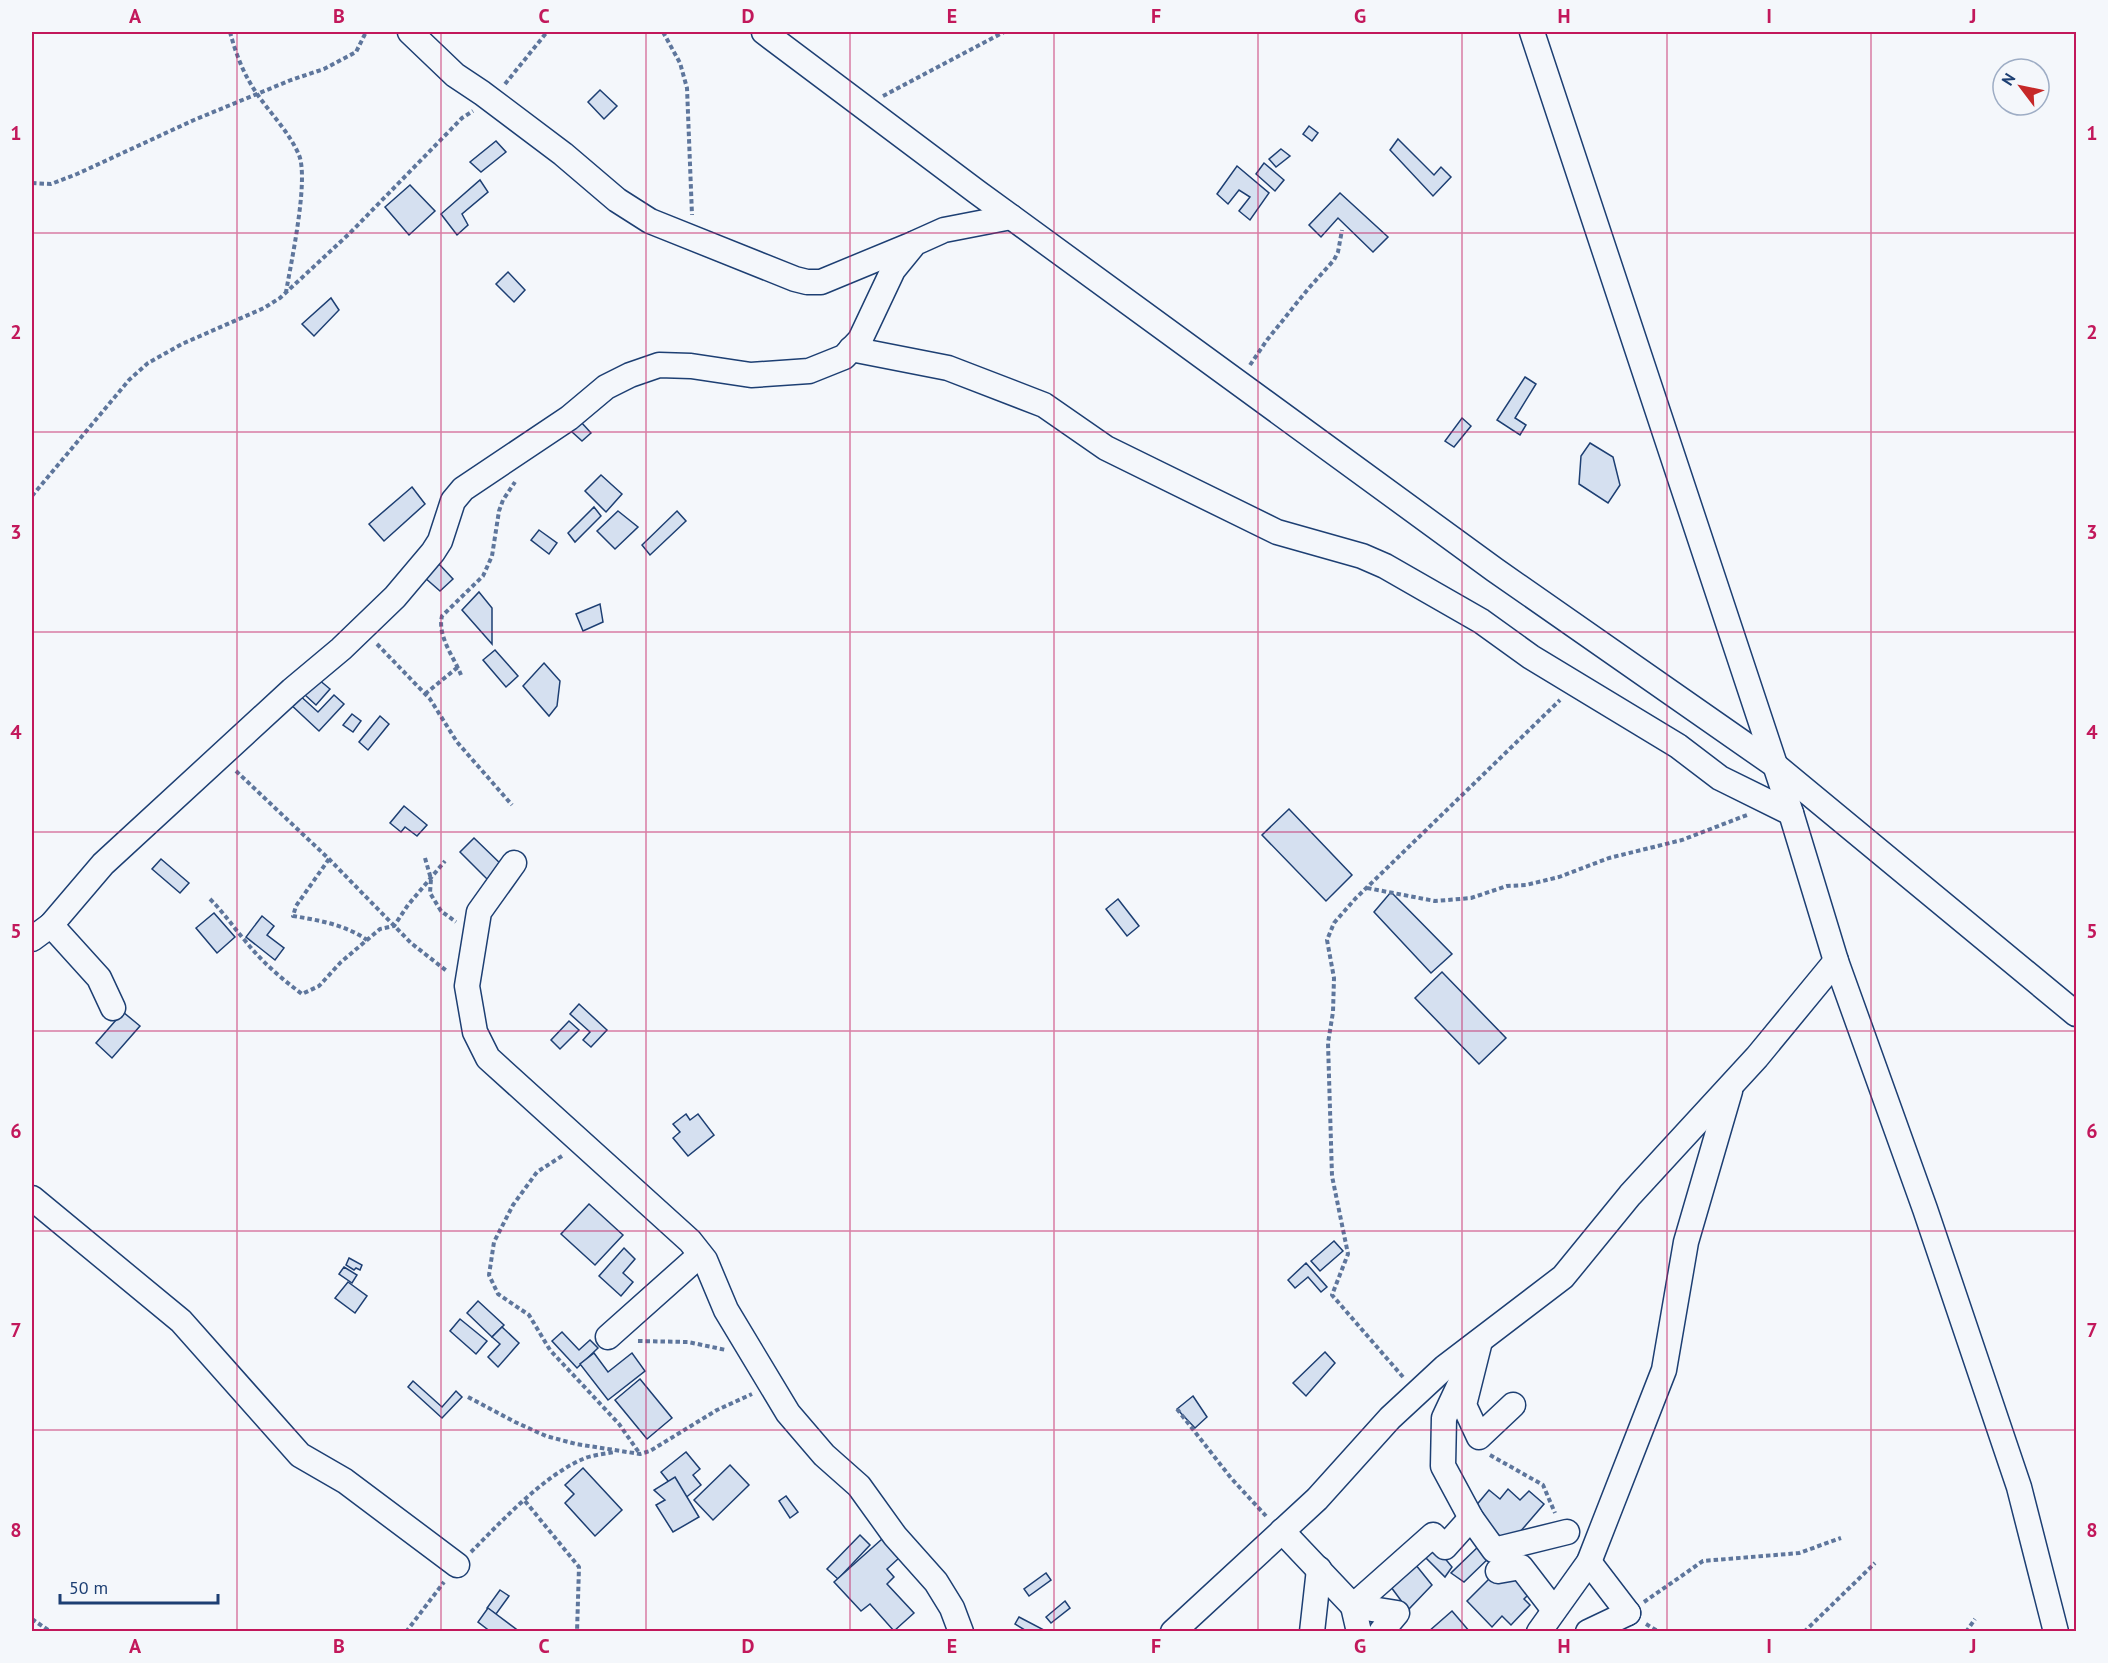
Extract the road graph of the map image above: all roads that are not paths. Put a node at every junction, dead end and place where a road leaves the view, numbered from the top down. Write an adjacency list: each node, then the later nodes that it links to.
1 (411, 32): 5 (street)
2 (764, 32): 4 (street)
3 (1532, 32): 7 (street)
4 (1011, 217): 5 (street); 7 (street)
5 (915, 243): 6 (street)
6 (851, 349): 8 (street); 10 (street)
7 (1776, 766): 8 (street); 13 (street)
8 (1782, 808): 11 (street)
9 (514, 863): 16 (street)
10 (41, 932): 12 (street)
11 (1836, 961): 14 (street); 38 (street)
12 (113, 1008)
13 (2076, 1014)
14 (1731, 1086): 18 (street); 23 (street)
15 (32, 1198): 24 (street)
16 (700, 1255): 17 (street); 30 (street)
17 (608, 1337)
18 (1480, 1341): 19 (street); 20 (street); 21 (street)
19 (1513, 1405)
20 (1471, 1518): 22 (street); 27 (street)
21 (1282, 1531): 25 (street); 31 (street)
22 (1567, 1532)
23 (1588, 1562): 28 (street); 29 (street)
24 (457, 1565)
25 (1319, 1569): 27 (street); 32 (street)
26 (1498, 1571): 28 (street)
27 (1353, 1606): 33 (street); 34 (street)
28 (1554, 1610): 35 (street)
29 (1628, 1613): 36 (street); 37 (street)
30 (962, 1632)
31 (1173, 1632)
32 (1312, 1632)
33 (1359, 1632)
34 (1381, 1632)
35 (1539, 1632)
36 (1588, 1632)
37 (1602, 1632)
38 (2056, 1632)

